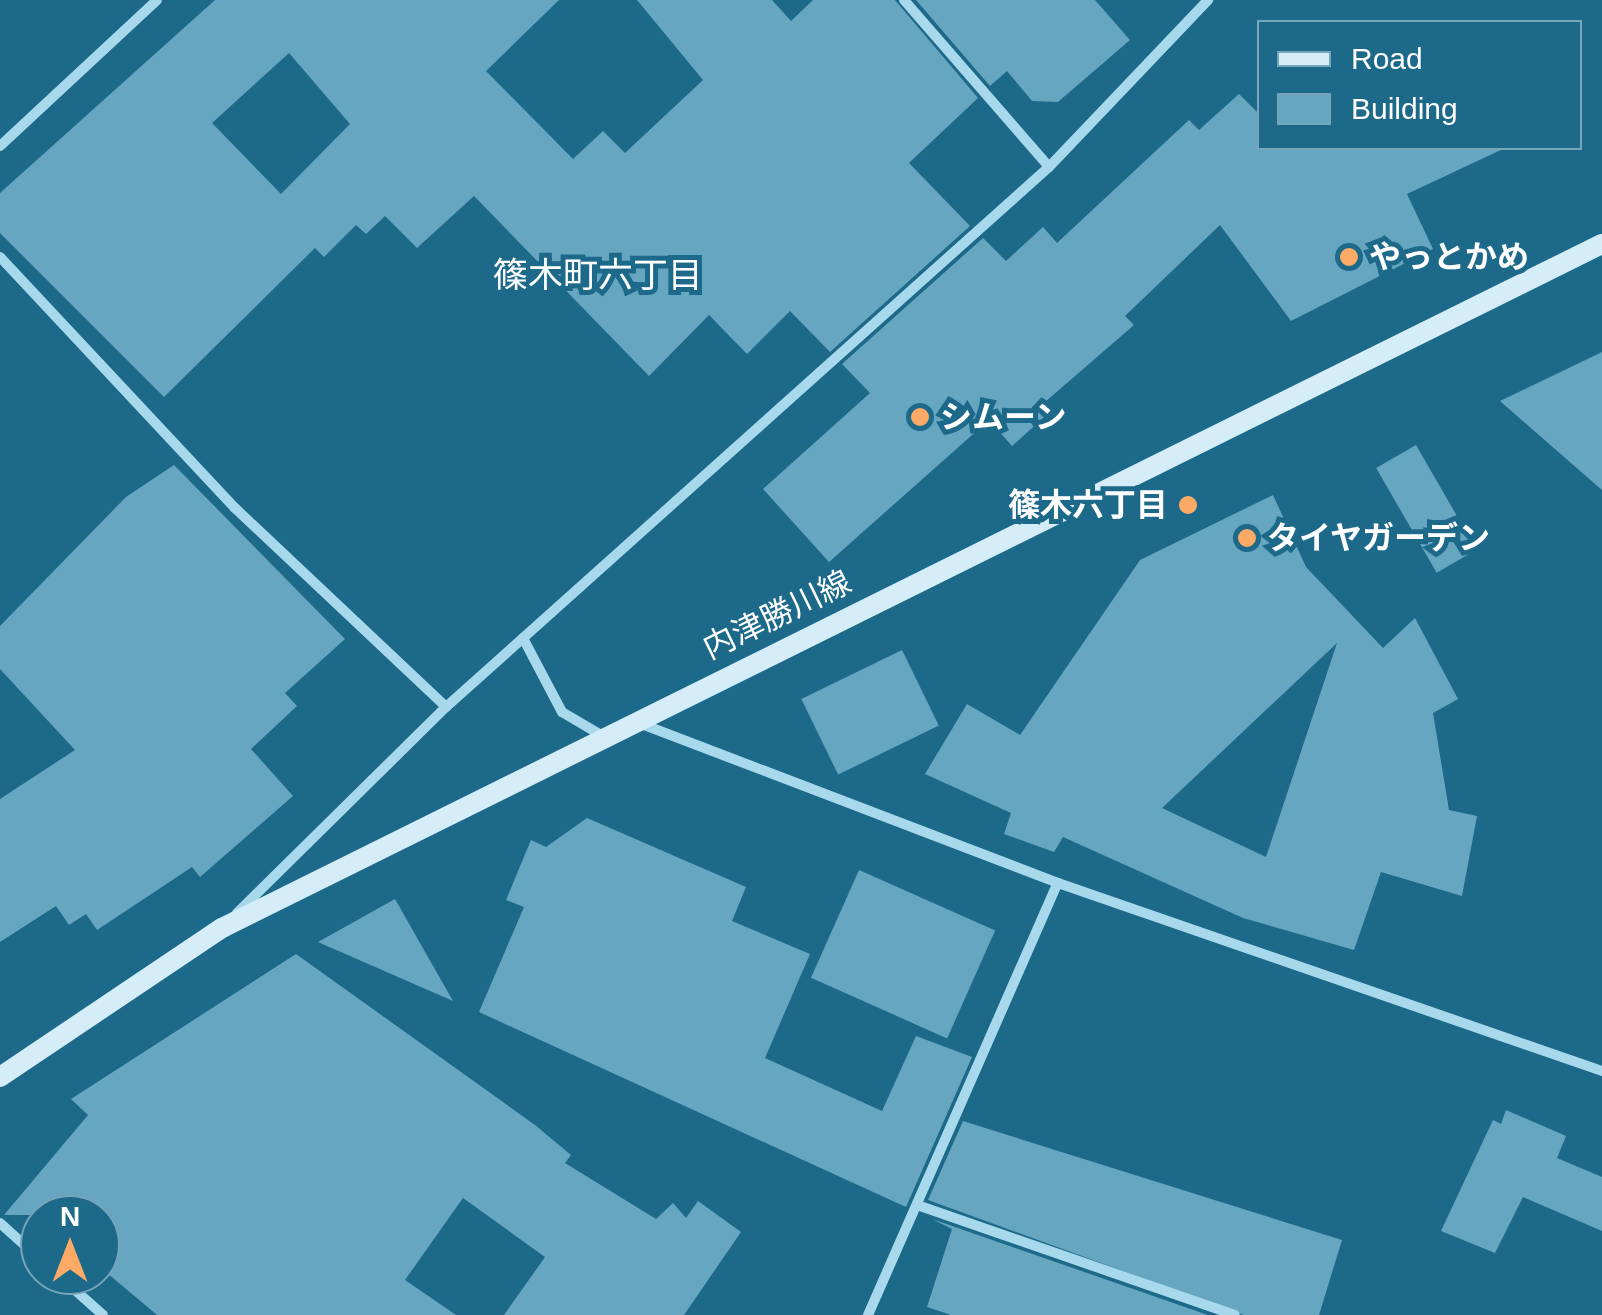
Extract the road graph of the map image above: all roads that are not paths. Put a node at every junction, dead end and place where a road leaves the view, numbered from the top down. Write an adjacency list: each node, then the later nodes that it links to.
1 (157, 0): 4 (street)
2 (904, 0): 5 (street)
3 (1208, 0): 5 (street)
4 (0, 146)
5 (1049, 167): 8 (street)
6 (1602, 244): 10 (main road, 内津勝川線)
7 (0, 257): 9 (street)
8 (524, 638): 9 (street); 11 (street)
9 (446, 706): 13 (street)
10 (632, 720): 11 (main road, 内津勝川線); 12 (street)
11 (601, 735): 13 (main road, 内津勝川線)
12 (1058, 882): 14 (street); 16 (street)
13 (222, 928): 15 (main road, 内津勝川線)
14 (1602, 1071)
15 (0, 1077)
16 (920, 1206): 21 (street); 22 (street)
17 (0, 1223): 18 (street)
18 (20, 1241)
19 (80, 1295): 20 (street)
20 (102, 1315)
21 (868, 1315)
22 (1235, 1315)

